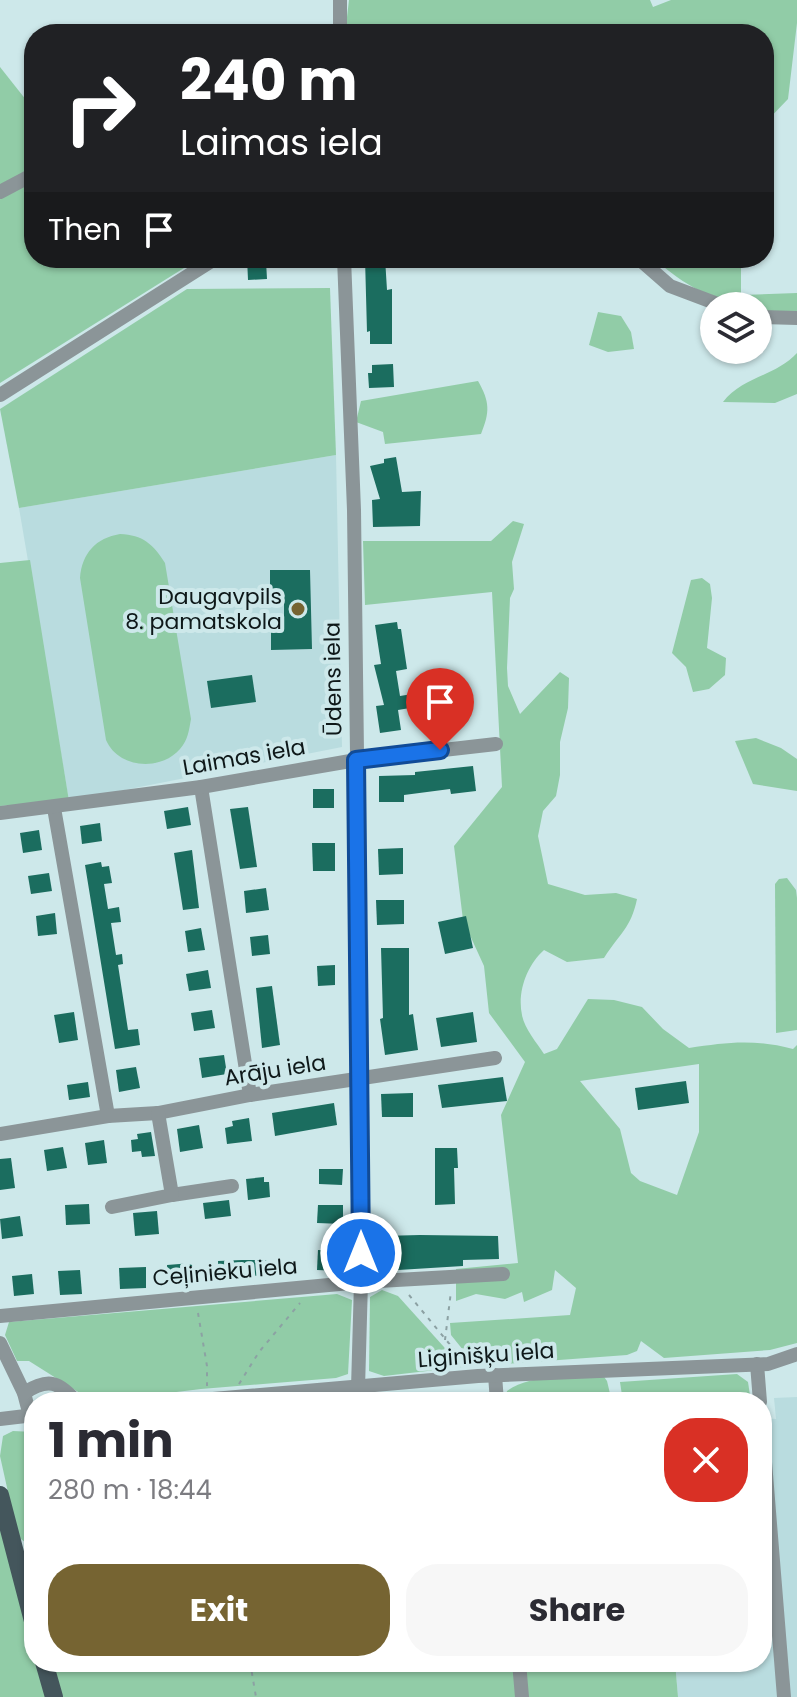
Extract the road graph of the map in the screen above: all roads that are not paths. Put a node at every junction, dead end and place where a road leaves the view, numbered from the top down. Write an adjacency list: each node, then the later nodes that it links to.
1 (340, 0): 2 (street)
2 (340, 24)
3 (24, 179): 4 (street)
4 (0, 192)
5 (200, 268): 11 (street)
6 (344, 268): 13 (street, Ūdens iela)
7 (649, 268): 8 (street)
8 (700, 297)
9 (772, 317): 10 (street)
10 (797, 318)
11 (0, 395)
12 (496, 744): 13 (street, Laimas iela)
13 (356, 760): 14 (street, Laimas iela); 18 (street, Ūdens iela)
14 (201, 787): 15 (street, Laimas iela); 19 (street)
15 (54, 808): 16 (street, Laimas iela); 21 (street)
16 (0, 813)
17 (495, 1058): 18 (street, Arāju iela)
18 (361, 1078): 19 (street, Arāju iela); 27 (street, Ūdens iela)
19 (250, 1095): 20 (street, Arāju iela)
20 (158, 1113): 21 (street, Arāju iela); 24 (street)
21 (108, 1116): 22 (street, Arāju iela)
22 (0, 1134)
23 (232, 1186): 24 (street)
24 (172, 1195): 25 (street)
25 (112, 1207)
26 (503, 1274): 27 (street, Ceļinieku iela)
27 (361, 1282): 28 (street, Ceļinieku iela); 34 (street, Ūdens iela)
28 (0, 1316)
29 (0, 1343): 40 (street)
30 (797, 1354): 32 (street, Liginišķu iela)
31 (797, 1363): 32 (street)
32 (762, 1364): 33 (street, Liginišķu iela); 39 (street)
33 (495, 1375): 34 (street, Liginišķu iela); 38 (street)
34 (358, 1388): 37 (street, Liginišķu iela)
35 (26, 1392): 36 (street)
36 (68, 1392)
37 (306, 1392)
38 (496, 1392)
39 (761, 1392)
40 (24, 1393)
41 (24, 1416): 42 (street)
42 (0, 1419)
43 (0, 1495): 45 (main road)
44 (772, 1549): 50 (street)
45 (24, 1587)
46 (47, 1672): 48 (main road)
47 (520, 1672): 49 (street)
48 (54, 1697)
49 (522, 1697)
50 (784, 1697)

